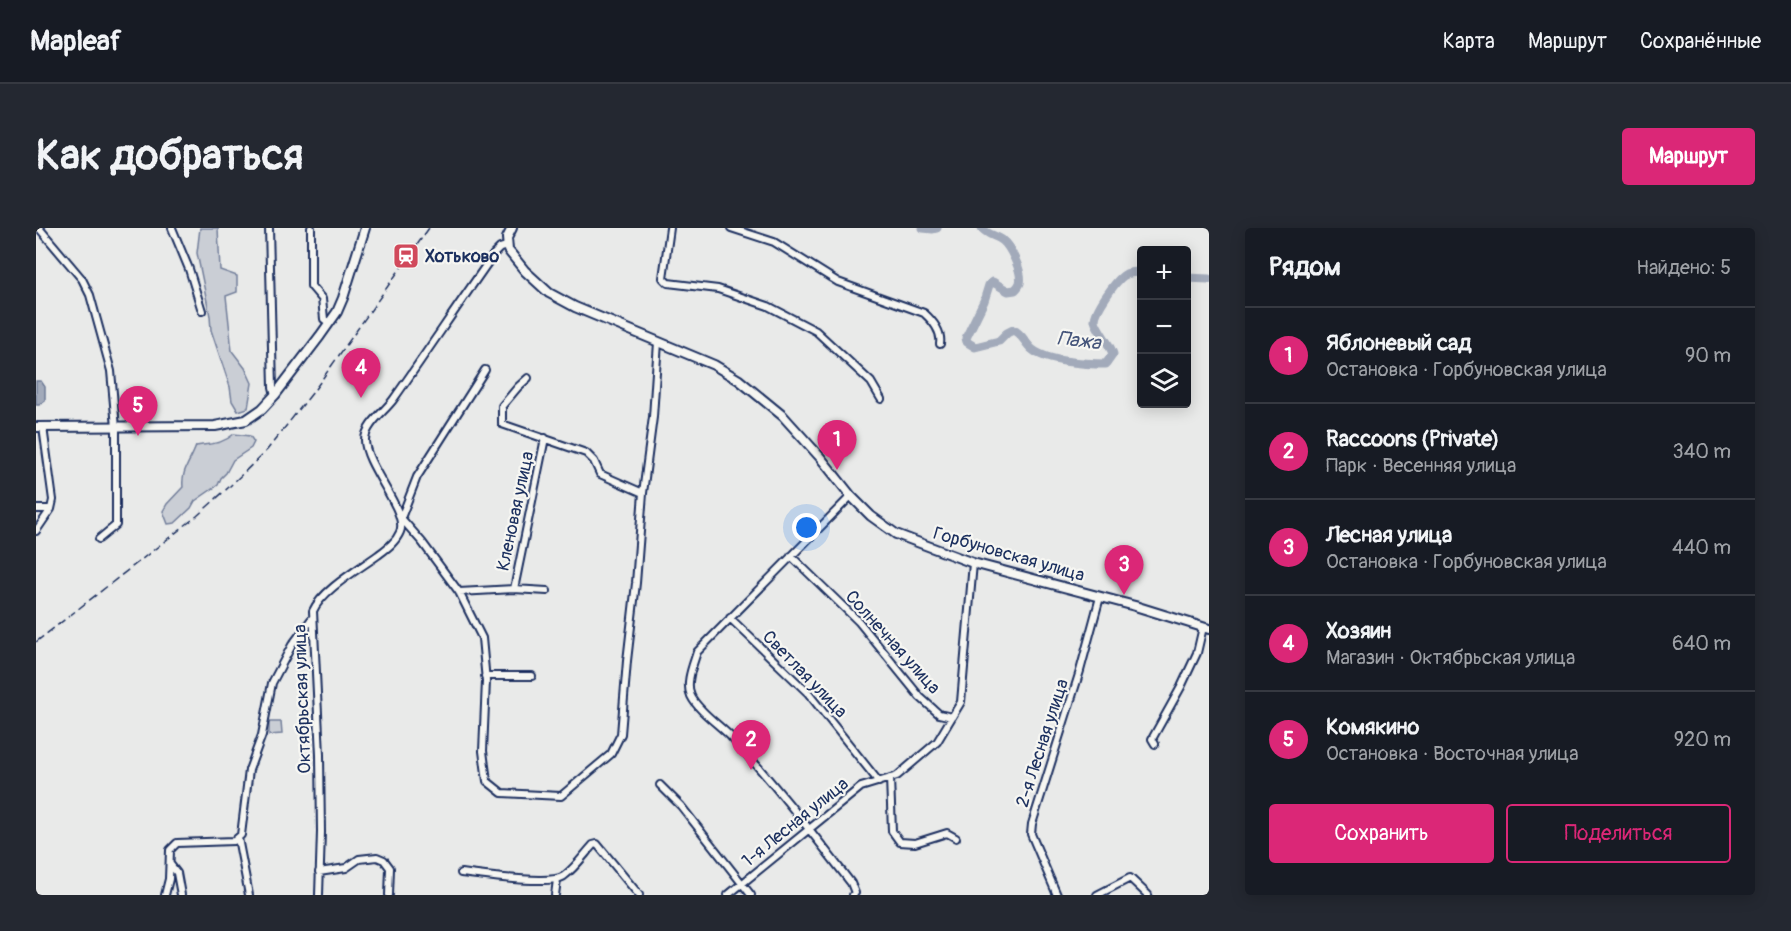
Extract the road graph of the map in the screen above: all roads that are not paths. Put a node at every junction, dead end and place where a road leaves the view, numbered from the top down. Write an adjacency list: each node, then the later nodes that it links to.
1 (50, 228): 9 (street)
2 (172, 228): 11 (street)
3 (269, 228): 17 (street)
4 (311, 228): 12 (street)
5 (365, 228): 12 (main road)
6 (512, 228): 10 (main road)
7 (670, 228): 18 (street)
8 (731, 228): 14 (street)
9 (41, 231): 20 (street)
10 (507, 246): 13 (main road, Горбуновская улица); 26 (street)
11 (202, 311)
12 (330, 324): 17 (main road)
13 (658, 342): 22 (street); 23 (main road, Горбуновская улица)
14 (940, 344)
15 (485, 370): 26 (street, Октябрьская улица)
16 (528, 378): 21 (street)
17 (275, 395): 20 (main road)
18 (881, 399)
19 (40, 427): 20 (main road); 25 (street)
20 (116, 427): 28 (street)
21 (545, 438): 22 (street); 31 (street, Кленовая улица)
22 (643, 493): 38 (street)
23 (850, 496): 29 (street); 30 (main road, Горбуновская улица)
24 (36, 509): 25 (street)
25 (51, 509): 27 (street)
26 (401, 518): 33 (street); 35 (street, Октябрьская улица)
27 (36, 531)
28 (99, 539)
29 (790, 556): 36 (street); 40 (street, Солнечная улица)
30 (973, 563): 34 (main road, Горбуновская улица); 40 (street, 1-я Лесная улица)
31 (514, 589): 32 (street); 33 (street)
32 (547, 591)
33 (459, 592): 38 (street)
34 (1100, 597): 37 (main road, Горбуновская улица); 63 (street, 2-я Лесная улица)
35 (313, 617): 46 (street); 49 (street, Октябрьская улица)
36 (730, 618): 43 (street, Светлая улица); 45 (street)
37 (1206, 628): 41 (street)
38 (485, 676): 39 (street)
39 (532, 676)
40 (952, 717): 42 (street, 1-я Лесная улица)
41 (1155, 744)
42 (890, 778): 43 (street, 1-я Лесная улица); 47 (street)
43 (879, 782): 45 (street, 1-я Лесная улица)
44 (660, 785): 52 (street)
45 (809, 830): 52 (street, 1-я Лесная улица); 62 (street)
46 (238, 838): 48 (street); 55 (street)
47 (956, 838)
48 (170, 864): 53 (street); 54 (street)
49 (319, 872): 56 (street, Октябрьская улица); 57 (street)
50 (461, 873): 51 (street)
51 (557, 880): 58 (street); 59 (street)
52 (742, 884): 60 (street, 1-я Лесная улица); 61 (street)
53 (165, 895)
54 (181, 895)
55 (249, 895)
56 (319, 895)
57 (389, 895)
58 (555, 895)
59 (639, 895)
60 (728, 895)
61 (751, 895)
62 (853, 895)
63 (1057, 895)
64 (1097, 895): 65 (street)
65 (1148, 895)

